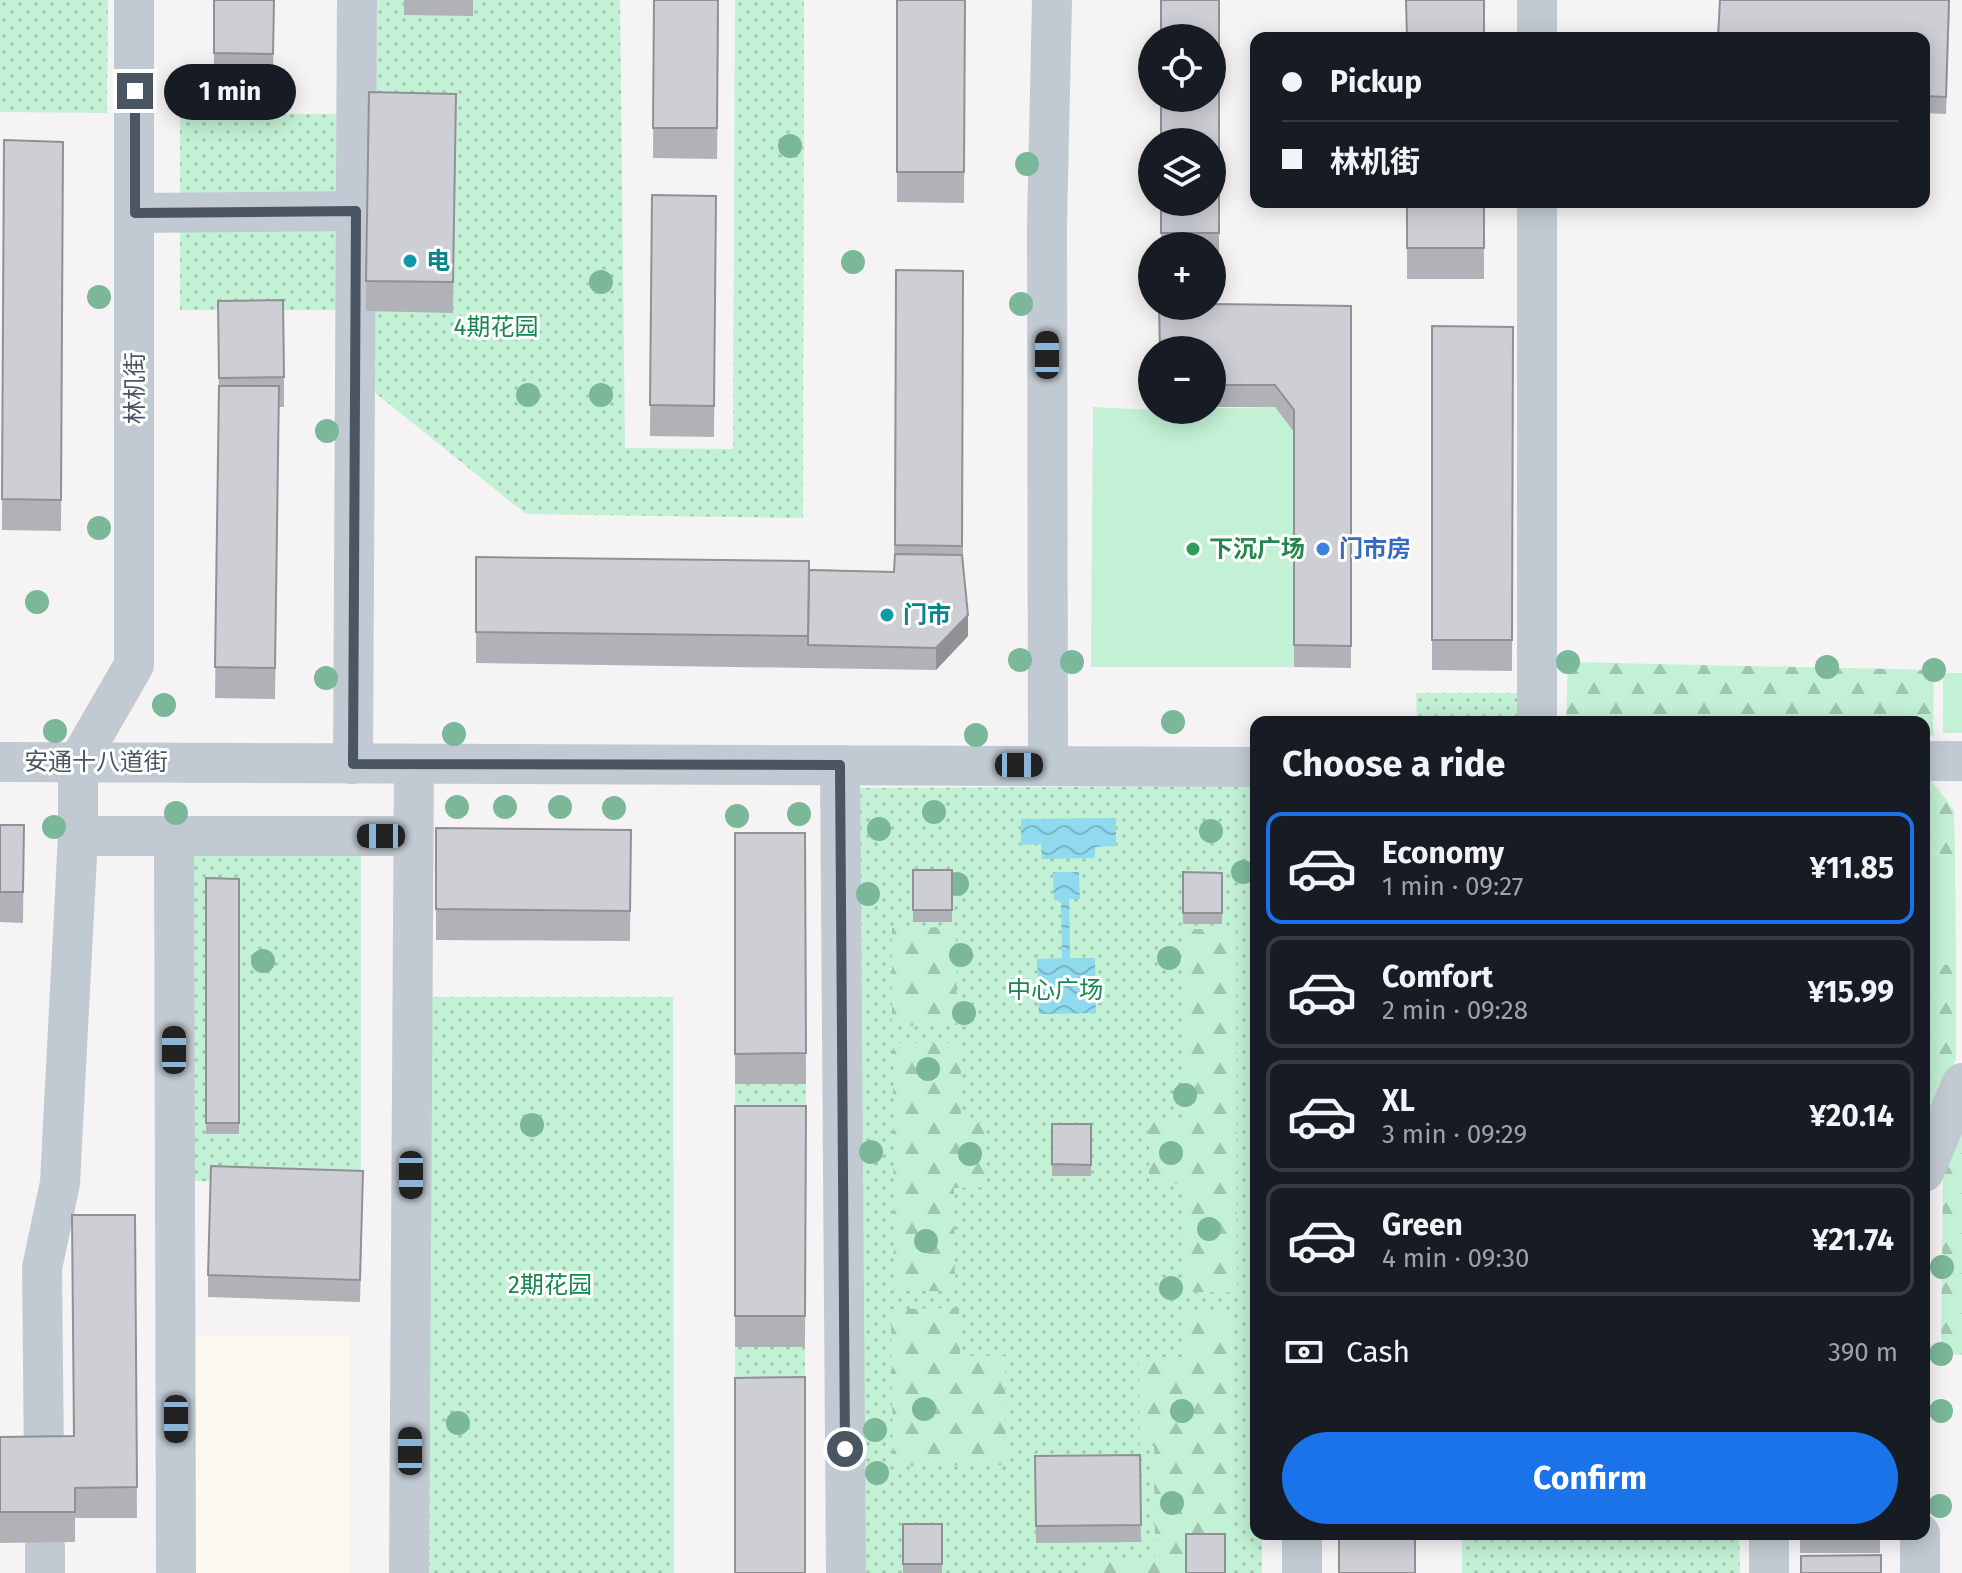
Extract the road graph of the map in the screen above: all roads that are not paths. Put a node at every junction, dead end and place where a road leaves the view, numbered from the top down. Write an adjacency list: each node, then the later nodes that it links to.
1 (134, 0): 8 (street, 林机街)
2 (357, 0): 7 (street)
3 (1052, 0): 17 (street)
4 (1537, 0): 5 (street)
5 (1537, 32)
6 (1537, 208): 9 (street)
7 (356, 211): 8 (street); 14 (street)
8 (135, 213): 13 (street, 林机街)
9 (1537, 716)
10 (1930, 761): 11 (street)
11 (1962, 761)
12 (0, 762): 13 (street, 安通十八道街)
13 (78, 762): 14 (street, 安通十八道街); 20 (street)
14 (353, 764): 15 (street, 安通十八道街)
15 (414, 764): 16 (street, 安通十八道街); 21 (street)
16 (840, 765): 17 (street, 安通十八道街); 30 (street)
17 (1048, 766): 18 (street, 安通十八道街)
18 (1250, 767)
19 (174, 835): 20 (street); 21 (street); 28 (street)
20 (78, 836): 24 (street)
21 (412, 836): 29 (street)
22 (1962, 1083): 23 (street)
23 (1930, 1158)
24 (44, 1462)
25 (1302, 1540): 31 (street)
26 (1769, 1540): 32 (street)
27 (1920, 1540): 33 (street)
28 (176, 1573)
29 (409, 1573)
30 (846, 1573)
31 (1302, 1573)
32 (1769, 1573)
33 (1920, 1573)

